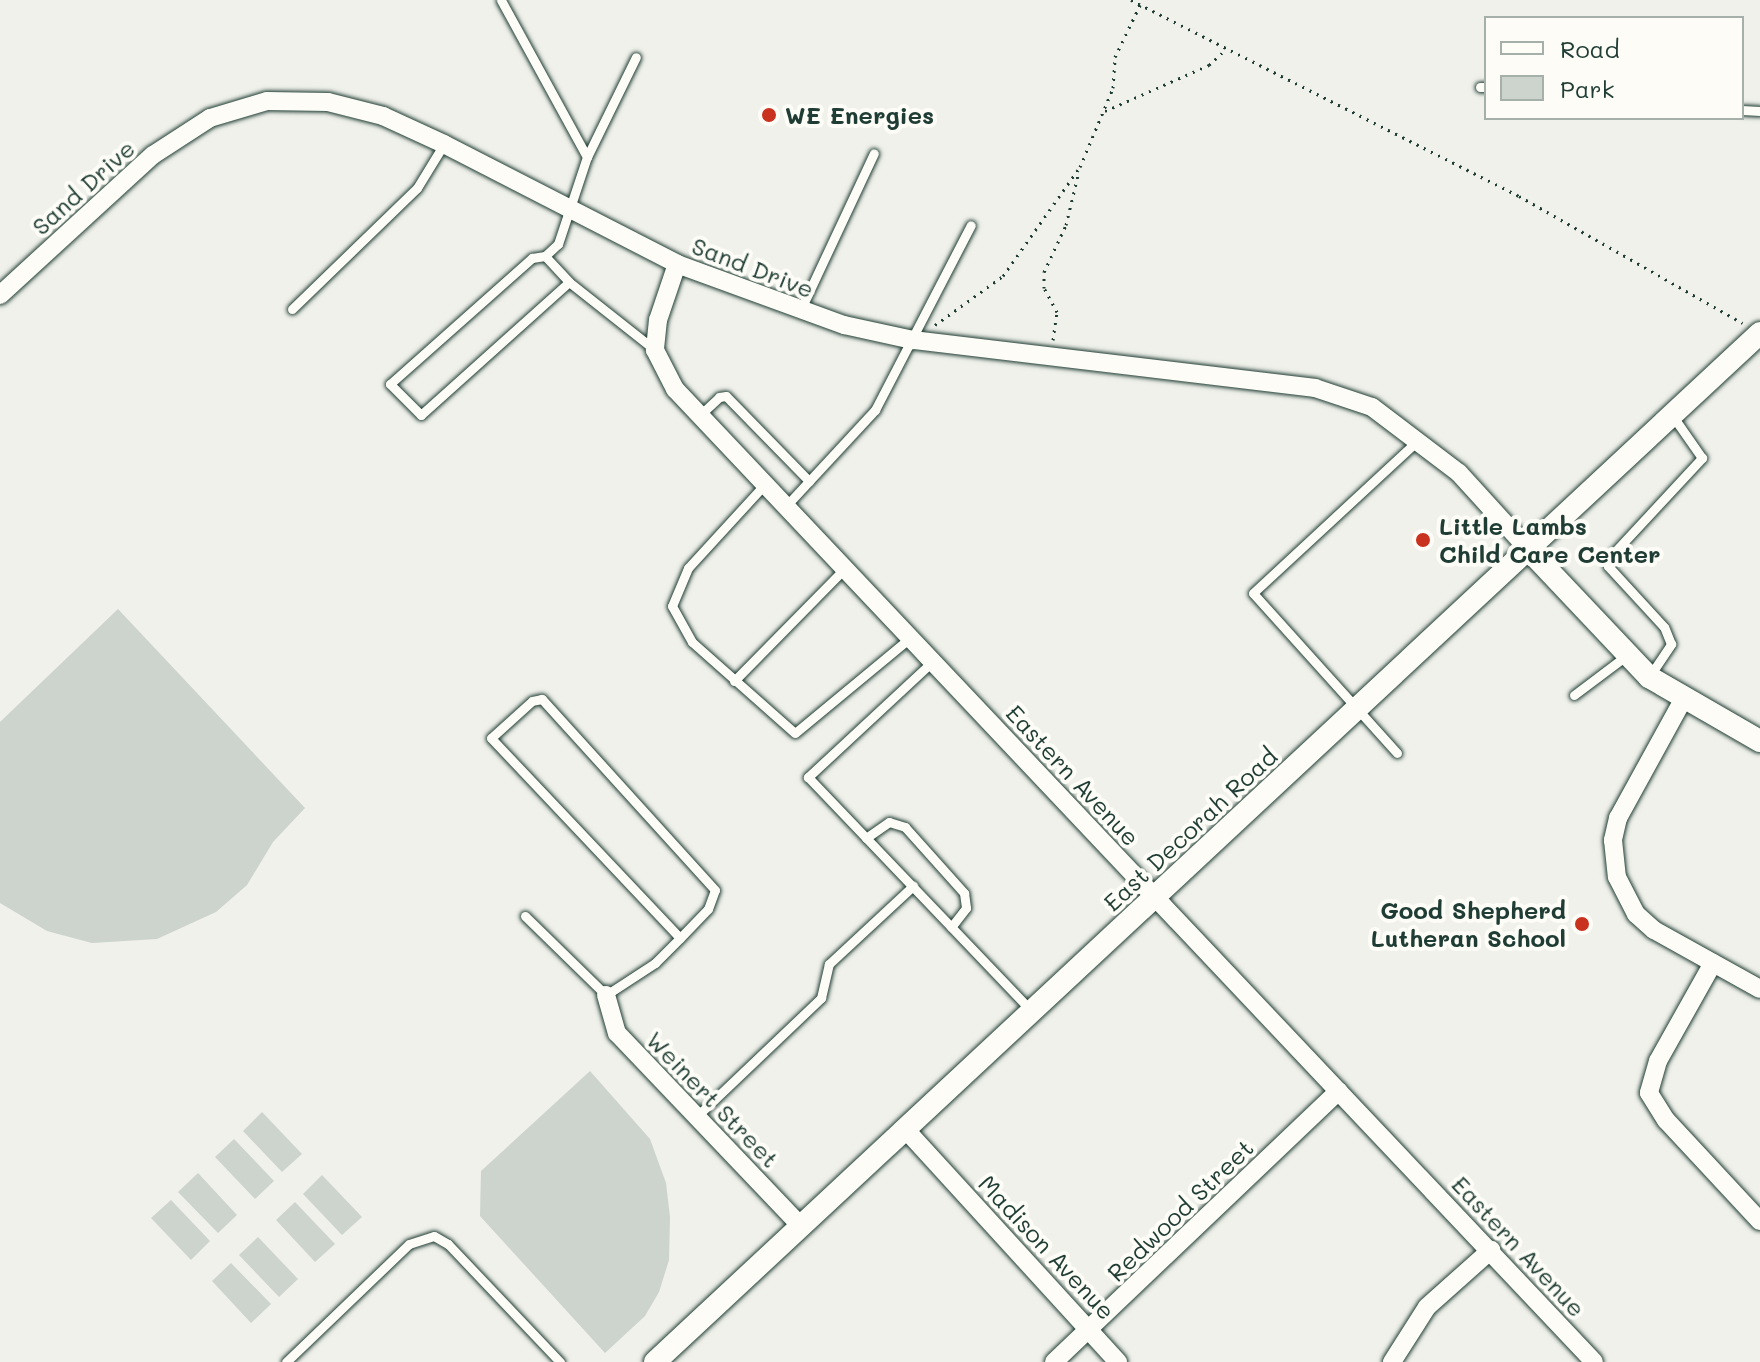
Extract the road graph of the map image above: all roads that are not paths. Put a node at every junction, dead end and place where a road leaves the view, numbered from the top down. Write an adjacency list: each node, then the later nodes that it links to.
1 (501, 0): 5 (lane)
2 (636, 57): 5 (lane)
3 (444, 144): 6 (street, Sand Drive); 11 (street, Sand Drive); 12 (lane)
4 (874, 153): 13 (lane)
5 (587, 157): 6 (lane)
6 (569, 209): 8 (lane); 9 (street, Sand Drive)
7 (971, 225): 15 (lane)
8 (545, 256): 10 (lane); 10 (lane)
9 (677, 264): 13 (street, Sand Drive); 16 (street)
10 (569, 282): 16 (lane)
11 (0, 295)
12 (292, 309)
13 (800, 311): 15 (street, Sand Drive)
14 (1756, 331): 18 (street, East Decorah Road)
15 (913, 340): 19 (street, Sand Drive); 20 (lane)
16 (655, 350): 17 (street, Eastern Avenue)
17 (700, 415): 20 (lane); 21 (street, Eastern Avenue)
18 (1672, 415): 23 (street, East Decorah Road); 28 (lane)
19 (1418, 440): 23 (street, Sand Drive); 32 (lane)
20 (809, 481): 22 (lane)
21 (765, 484): 22 (street, Eastern Avenue); 29 (lane)
22 (786, 506): 24 (street, Eastern Avenue)
23 (1529, 550): 26 (street); 32 (street, East Decorah Road)
24 (845, 568): 25 (street, Eastern Avenue); 29 (lane)
25 (910, 638): 27 (street, Eastern Avenue); 29 (lane)
26 (1626, 656): 28 (street); 30 (lane)
27 (933, 661): 35 (lane); 37 (street, Eastern Avenue)
28 (1649, 677): 31 (street)
29 (734, 681)
30 (1574, 695)
31 (1684, 698): 33 (street); 41 (street)
32 (1358, 710): 34 (lane); 37 (street, East Decorah Road)
33 (1760, 741)
34 (1397, 753)
35 (866, 838): 36 (lane); 39 (lane)
36 (913, 886): 39 (lane); 46 (lane)
37 (1155, 897): 44 (street, East Decorah Road); 45 (street, Eastern Avenue)
38 (525, 916): 43 (lane)
39 (951, 927): 44 (lane)
40 (680, 938): 40 (lane); 43 (lane)
41 (1713, 963): 42 (street); 48 (street)
42 (1760, 989)
43 (606, 995): 46 (street, Weinert Street)
44 (1033, 1012): 47 (street, East Decorah Road)
45 (1339, 1091): 50 (street, Eastern Avenue); 51 (street, Redwood Street)
46 (696, 1117): 49 (street, Weinert Street)
47 (907, 1131): 49 (street, East Decorah Road); 51 (street, Madison Avenue)
48 (1760, 1221)
49 (801, 1226): 54 (street, East Decorah Road)
50 (1491, 1250): 57 (street); 58 (street, Eastern Avenue)
51 (1091, 1328): 55 (street, Redwood Street); 56 (street, Madison Avenue)
52 (286, 1362): 53 (lane)
53 (560, 1362)
54 (655, 1362)
55 (1054, 1362)
56 (1118, 1362)
57 (1392, 1362)
58 (1594, 1362)

